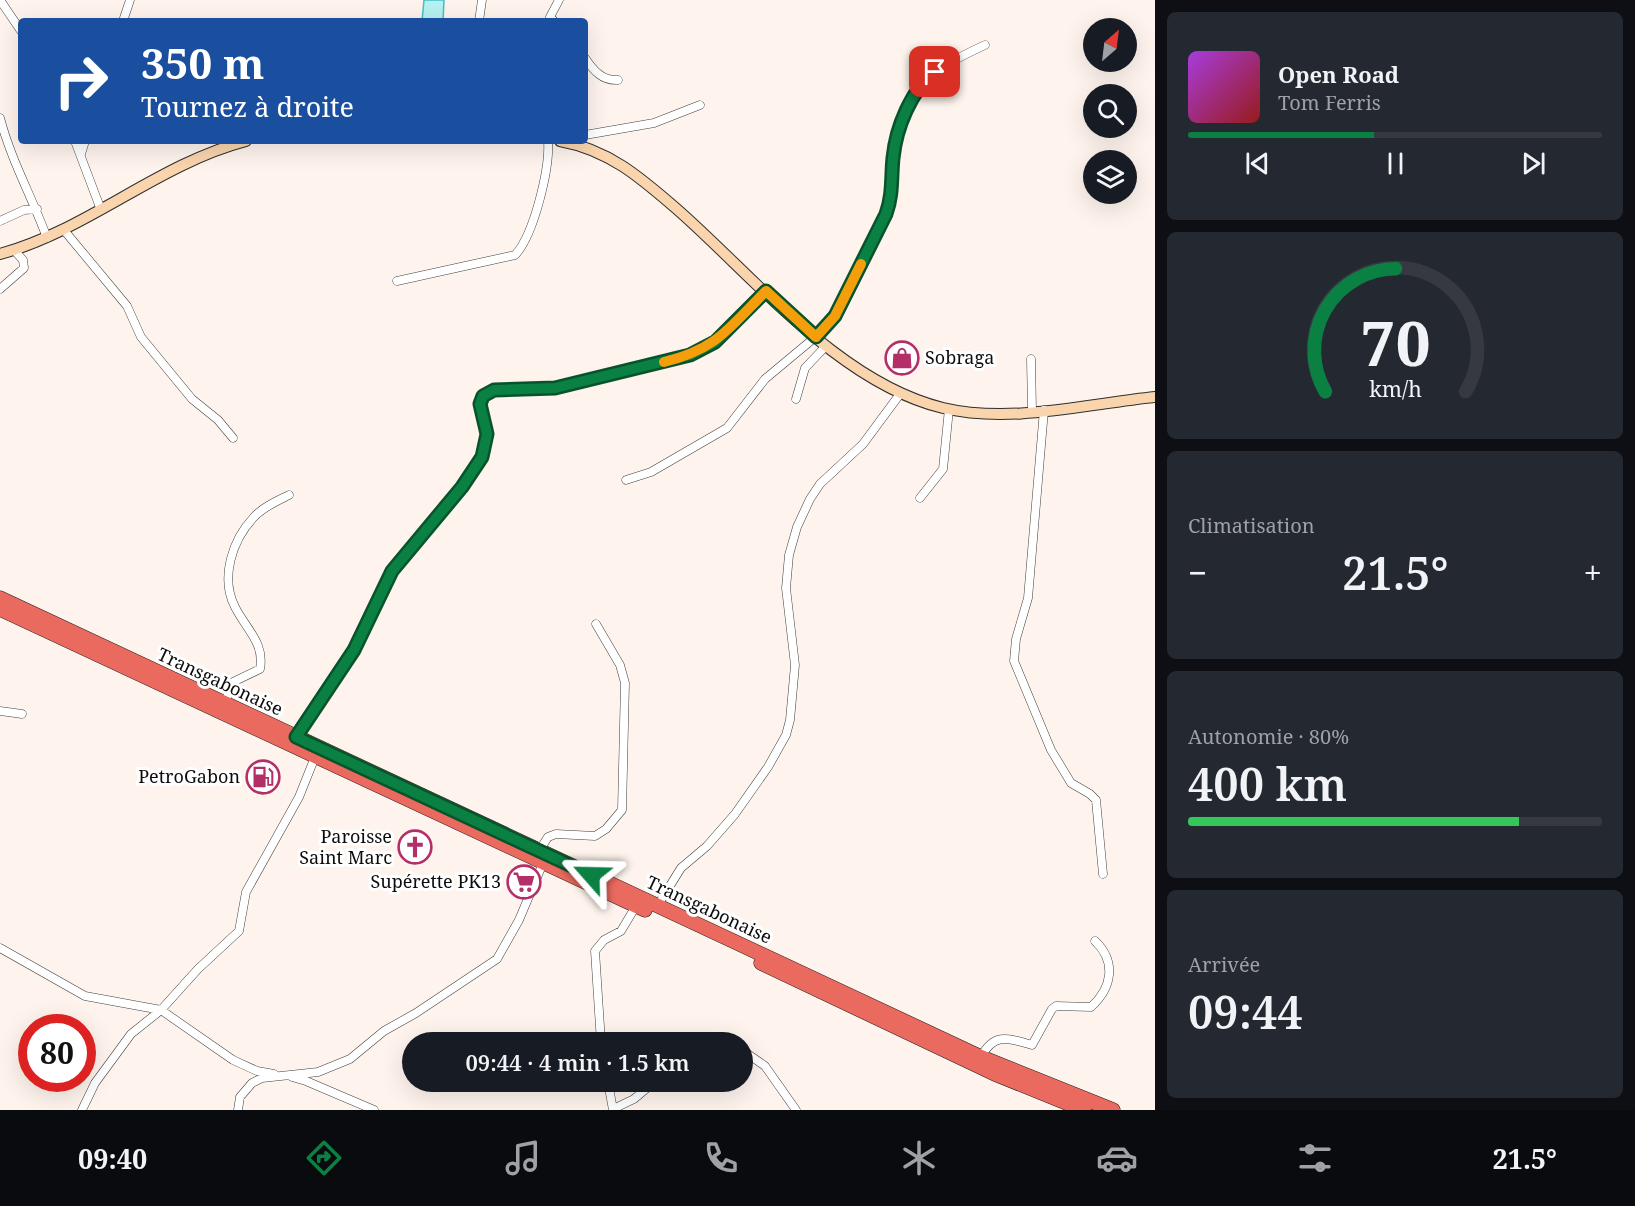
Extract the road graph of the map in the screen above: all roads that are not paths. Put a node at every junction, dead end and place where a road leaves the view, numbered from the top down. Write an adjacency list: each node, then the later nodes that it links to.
1 (0, 0): 8 (street)
2 (130, 0): 5 (street)
3 (482, 0): 6 (street)
4 (559, 0): 7 (street)
5 (124, 18)
6 (479, 18)
7 (551, 18)
8 (18, 27)
9 (986, 45): 31 (street)
10 (588, 62): 11 (street)
11 (618, 80)
12 (700, 105): 14 (street)
13 (0, 118): 21 (street)
14 (588, 134)
15 (76, 144): 20 (street)
16 (84, 144): 20 (street)
17 (237, 144): 22 (street)
18 (548, 144): 28 (street)
19 (579, 144): 30 (street)
20 (81, 154): 22 (street)
21 (37, 209): 23 (street); 25 (street)
22 (100, 210): 24 (street)
23 (0, 221)
24 (63, 229): 25 (street); 40 (street)
25 (47, 238): 26 (street)
26 (14, 250): 27 (street); 29 (street)
27 (0, 254)
28 (397, 281)
29 (0, 289)
30 (766, 291): 31 (street); 50 (street)
31 (816, 337): 32 (street); 41 (street)
32 (826, 346): 34 (street); 36 (street)
33 (1031, 358): 39 (street)
34 (900, 394): 37 (street); 54 (street)
35 (1155, 397): 38 (street)
36 (796, 399)
37 (948, 409): 39 (street); 43 (street)
38 (1044, 410): 39 (street); 53 (street)
39 (1032, 411)
40 (233, 438)
41 (626, 480)
42 (289, 495): 47 (street)
43 (920, 498)
44 (0, 598): 47 (highway, Transgabonaise)
45 (0, 609): 51 (highway, Transgabonaise)
46 (596, 624): 52 (street)
47 (224, 704): 50 (highway, Transgabonaise)
48 (0, 711): 49 (street)
49 (22, 714)
50 (296, 737): 52 (highway, Transgabonaise)
51 (315, 757): 52 (highway, Transgabonaise); 58 (street)
52 (541, 857): 54 (highway, Transgabonaise); 55 (highway, Transgabonaise); 62 (street)
53 (1103, 874)
54 (658, 905): 60 (highway, Transgabonaise)
55 (636, 906): 59 (street); 70 (highway, Transgabonaise)
56 (1095, 940): 60 (street)
57 (0, 948): 58 (street)
58 (160, 1011): 62 (street); 66 (street)
59 (600, 1032)
60 (981, 1057): 71 (highway, Transgabonaise)
61 (753, 1058): 69 (street)
62 (284, 1075): 67 (street); 68 (street)
63 (610, 1092): 65 (street)
64 (642, 1092): 65 (street)
65 (614, 1109)
66 (82, 1110)
67 (238, 1110)
68 (374, 1110)
69 (796, 1110)
70 (1084, 1110)
71 (1113, 1110)

